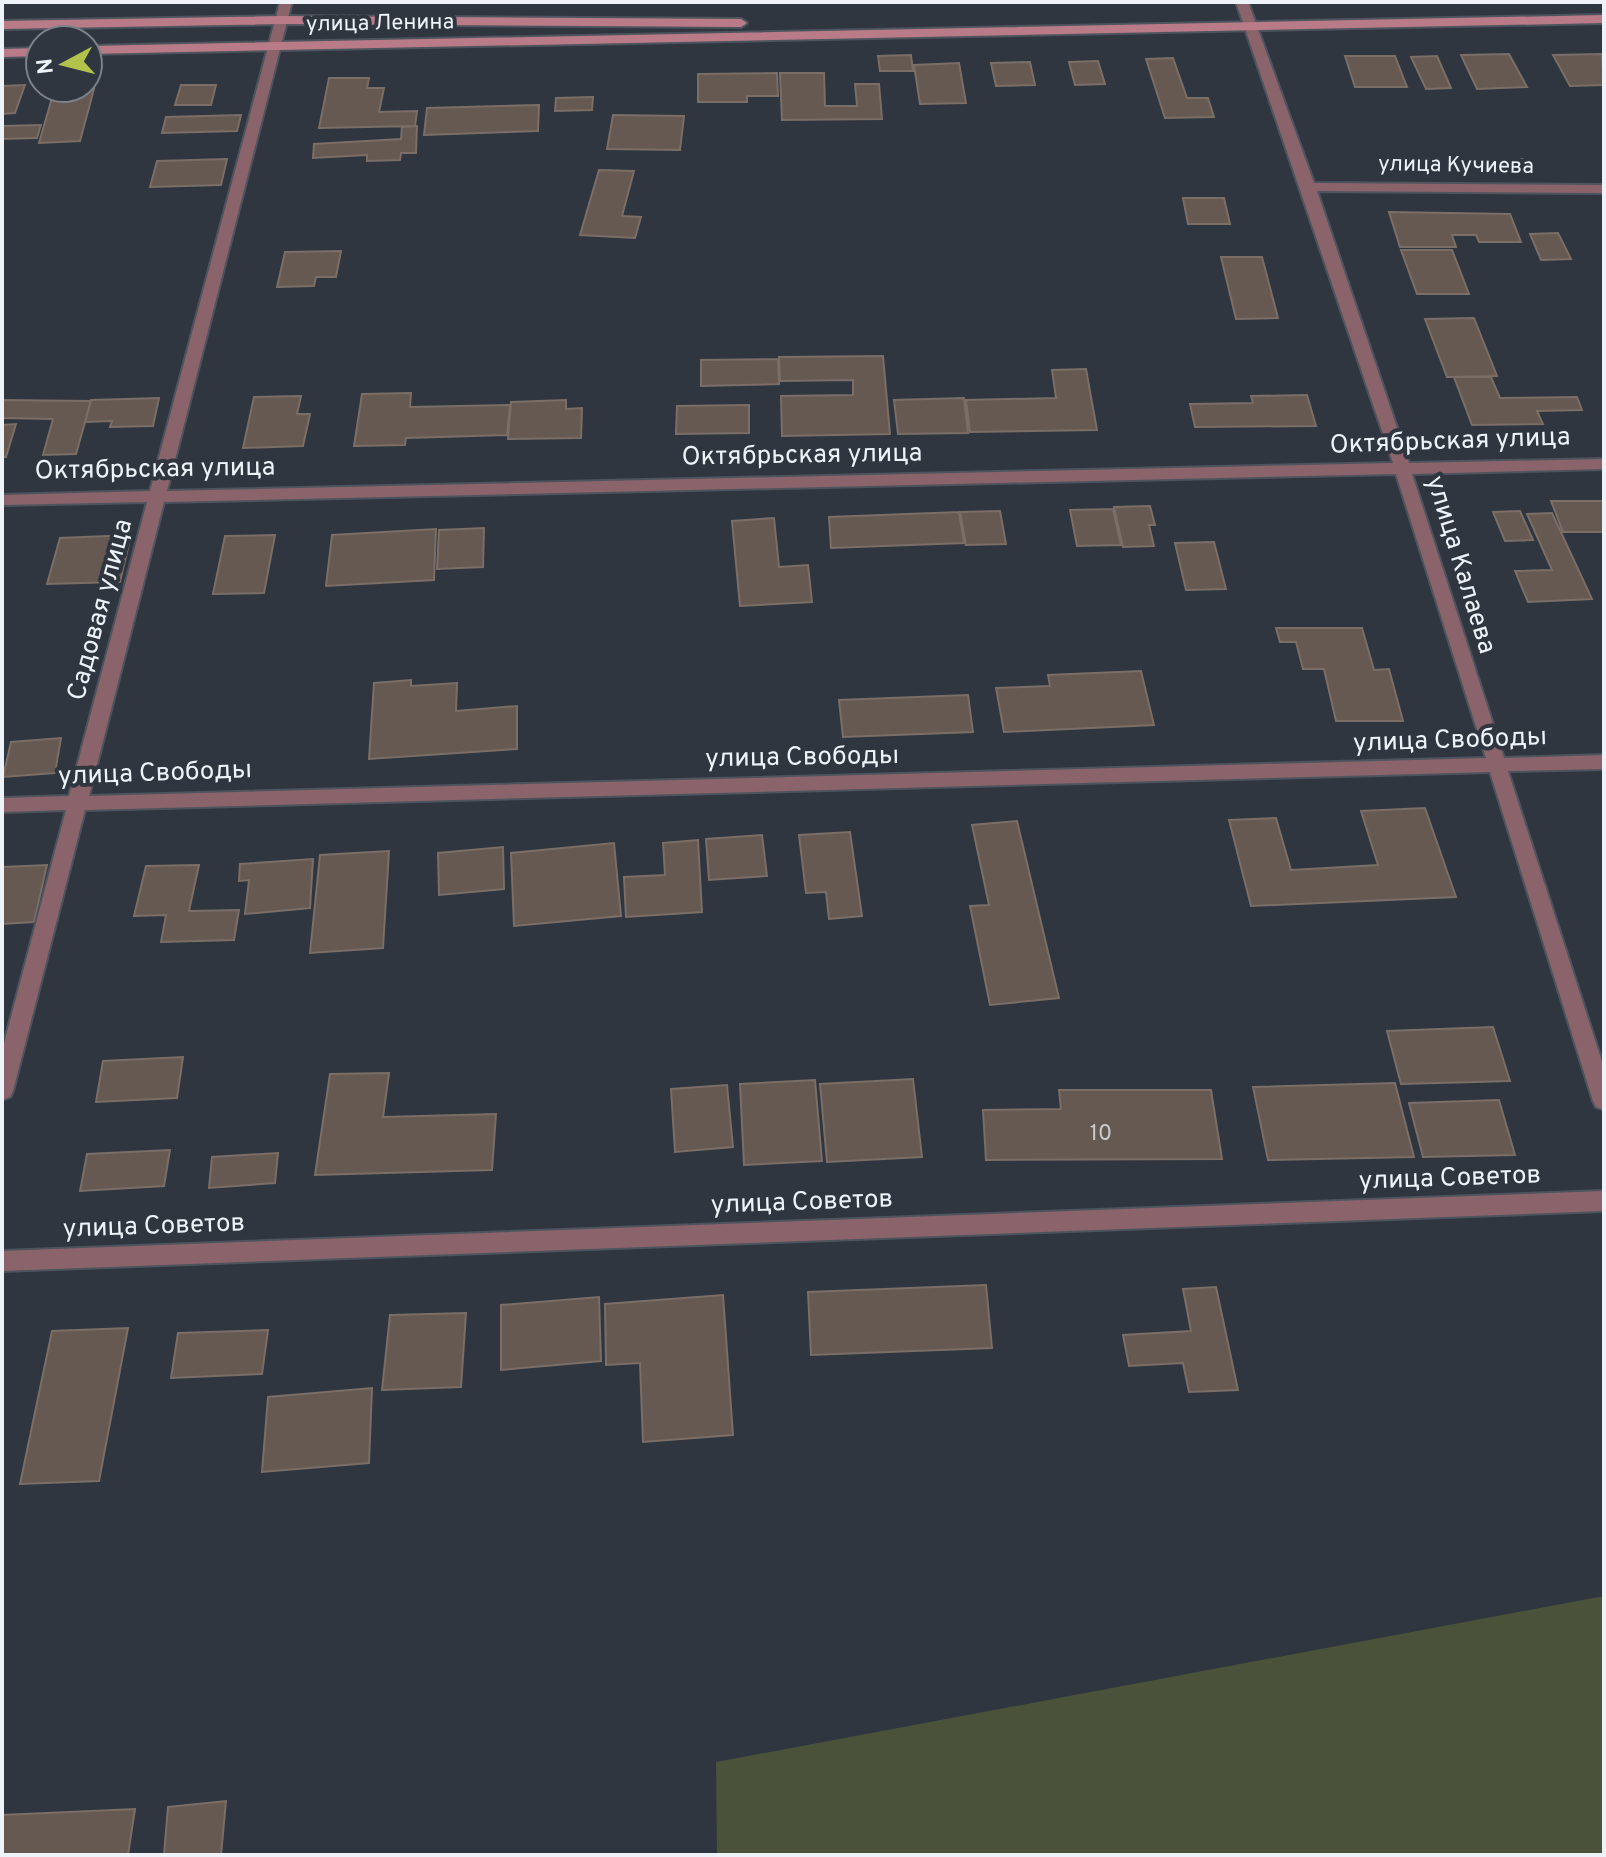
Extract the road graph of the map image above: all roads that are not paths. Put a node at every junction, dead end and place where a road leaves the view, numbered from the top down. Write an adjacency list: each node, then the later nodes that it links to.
1 (286, 2): 4 (street, Садовая улица)
2 (1242, 2): 6 (street, улица Калаева)
3 (1604, 19): 6 (street, улица Ленина)
4 (281, 20): 5 (street, улица Ленина); 6 (street, улица Ленина); 7 (street, Садовая улица)
5 (2, 25)
6 (1249, 27): 7 (street, улица Ленина); 11 (street, улица Калаева)
7 (275, 46): 8 (street, улица Ленина); 15 (street, Садовая улица)
8 (104, 50)
9 (24, 52): 10 (street)
10 (2, 53)
11 (1308, 187): 12 (street, улица Кучиева); 14 (street, улица Калаева)
12 (1604, 189)
13 (1604, 464): 14 (street, Октябрьская улица)
14 (1403, 470): 15 (street, Октябрьская улица); 18 (street, улица Калаева)
15 (157, 496): 16 (street, Октябрьская улица); 19 (street, Садовая улица)
16 (2, 500)
17 (1604, 762): 18 (street, улица Свободы)
18 (1495, 766): 19 (street, улица Свободы); 22 (street, улица Калаева)
19 (77, 802): 20 (street, улица Свободы); 21 (street, Садовая улица)
20 (2, 805)
21 (2, 1091)
22 (1604, 1101)
23 (1604, 1201): 24 (street, улица Советов)
24 (2, 1261)

